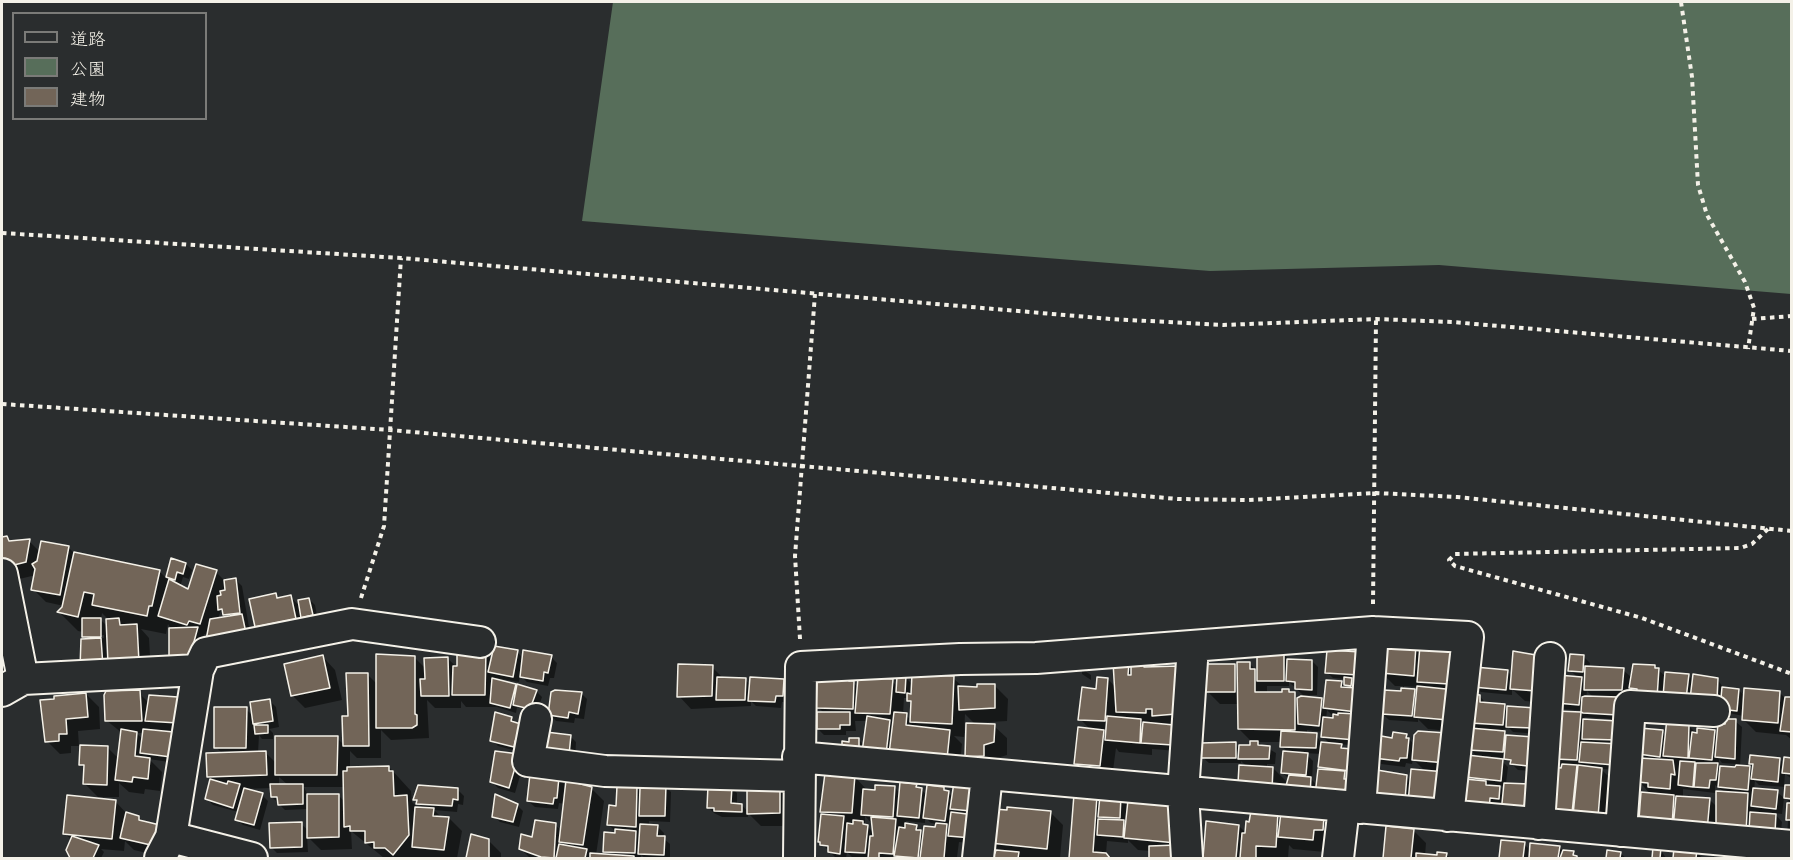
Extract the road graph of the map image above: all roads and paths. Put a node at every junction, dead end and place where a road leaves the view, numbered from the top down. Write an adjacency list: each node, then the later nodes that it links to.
1 (1681, 2): 7 (path)
2 (2, 233): 3 (path)
3 (401, 258): 4 (path); 11 (path)
4 (815, 294): 6 (path); 12 (path)
5 (1791, 316): 7 (path)
6 (1376, 319): 8 (path); 13 (path)
7 (1752, 319): 8 (path)
8 (1748, 349): 9 (path)
9 (1791, 351)
10 (2, 404): 11 (path)
11 (390, 430): 12 (path); 17 (path)
12 (800, 466): 13 (path); 22 (path)
13 (1376, 493): 14 (path); 18 (path)
14 (1768, 529): 15 (path); 24 (path)
15 (1791, 531)
16 (2, 574): 25 (street)
17 (352, 624): 19 (street); 23 (street)
18 (1372, 632): 20 (street); 31 (street); 32 (street)
19 (480, 642)
20 (1193, 646): 22 (street); 30 (street)
21 (1550, 658): 33 (street)
22 (801, 667): 28 (street)
23 (198, 670): 25 (street); 36 (street)
24 (1791, 674)
25 (12, 685)
26 (1714, 711): 34 (street)
27 (536, 719): 28 (street)
28 (798, 767): 29 (street); 39 (street)
29 (987, 775): 30 (street); 40 (street)
30 (1183, 793): 31 (street); 41 (street)
31 (1352, 808): 32 (street); 42 (street)
32 (1448, 816): 33 (street)
33 (1539, 824): 34 (street)
34 (1621, 831): 37 (street)
35 (1791, 846): 37 (street)
36 (166, 848): 38 (street)
37 (1714, 849)
38 (252, 858)
39 (799, 858)
40 (978, 858)
41 (1187, 858)
42 (1338, 858)

